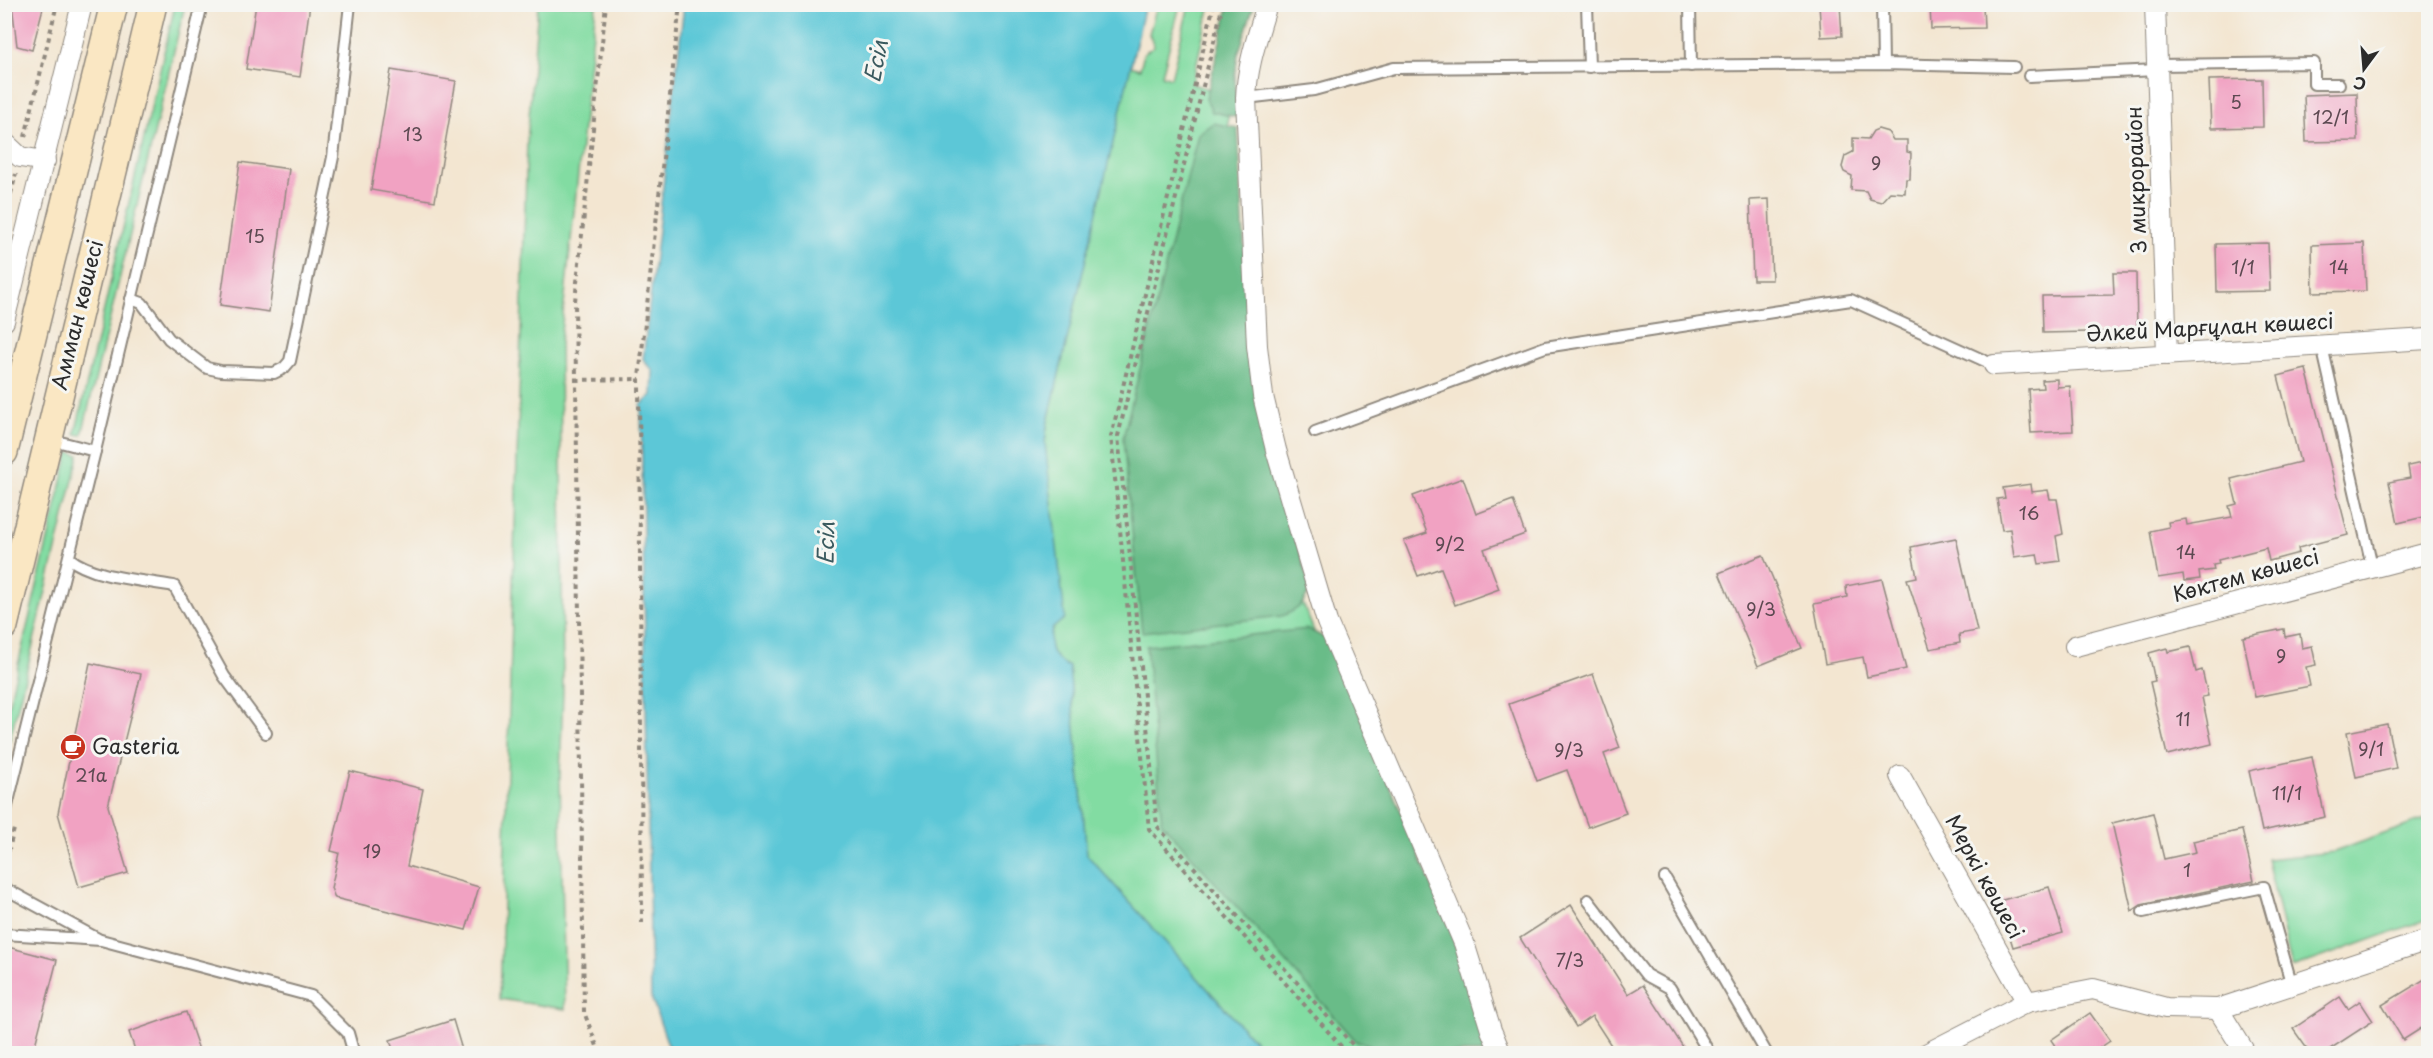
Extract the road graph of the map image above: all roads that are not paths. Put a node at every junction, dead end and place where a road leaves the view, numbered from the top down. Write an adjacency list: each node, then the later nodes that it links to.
1 (82, 4): 20 (street)
2 (114, 4): 30 (main road, Амман көшесі)
3 (153, 4): 28 (main road, Амман көшесі)
4 (202, 4): 21 (lane)
5 (350, 4): 21 (lane)
6 (1267, 4): 18 (street)
7 (1587, 4): 13 (lane)
8 (1690, 4): 12 (lane)
9 (1882, 4): 11 (lane)
10 (2155, 4): 15 (street, 3 микрорайон)
11 (1882, 64): 12 (lane); 14 (lane)
12 (1691, 66): 13 (lane)
13 (1589, 67): 18 (lane)
14 (2014, 67)
15 (2157, 68): 16 (lane); 17 (lane); 25 (street, 3 микрорайон)
16 (2029, 76)
17 (2339, 84)
18 (1246, 98): 50 (street)
19 (4, 142): 20 (street)
20 (45, 161): 22 (street)
21 (132, 299): 29 (lane)
22 (4, 321)
23 (2428, 339): 24 (street, Әлкей Марғұлан көшесі)
24 (2322, 345): 25 (street, Әлкей Марғұлан көшесі); 33 (lane)
25 (2167, 355): 26 (street, Әлкей Марғұлан көшесі)
26 (1994, 365): 27 (lane)
27 (1315, 432)
28 (48, 438): 29 (lane); 34 (main road, Амман көшесі)
29 (95, 451): 32 (lane)
30 (4, 452)
31 (2428, 553): 33 (street, Көктем көшесі)
32 (69, 558): 36 (lane); 38 (lane)
33 (2373, 566): 35 (street, Көктем көшесі)
34 (4, 626)
35 (2075, 646)
36 (266, 733)
37 (1900, 776): 47 (street, Меркі көшесі)
38 (4, 818)
39 (1665, 878): 52 (lane)
40 (4, 888): 44 (lane)
41 (1588, 900): 51 (lane)
42 (2143, 912): 46 (lane)
43 (4, 934): 44 (lane)
44 (101, 940): 49 (lane)
45 (2428, 940): 46 (street)
46 (2292, 986): 48 (street)
47 (2027, 1002): 48 (street); 53 (street)
48 (2218, 1009): 54 (street)
49 (354, 1053)
50 (1501, 1053)
51 (1710, 1053)
52 (1767, 1053)
53 (1926, 1053)
54 (2246, 1053)

